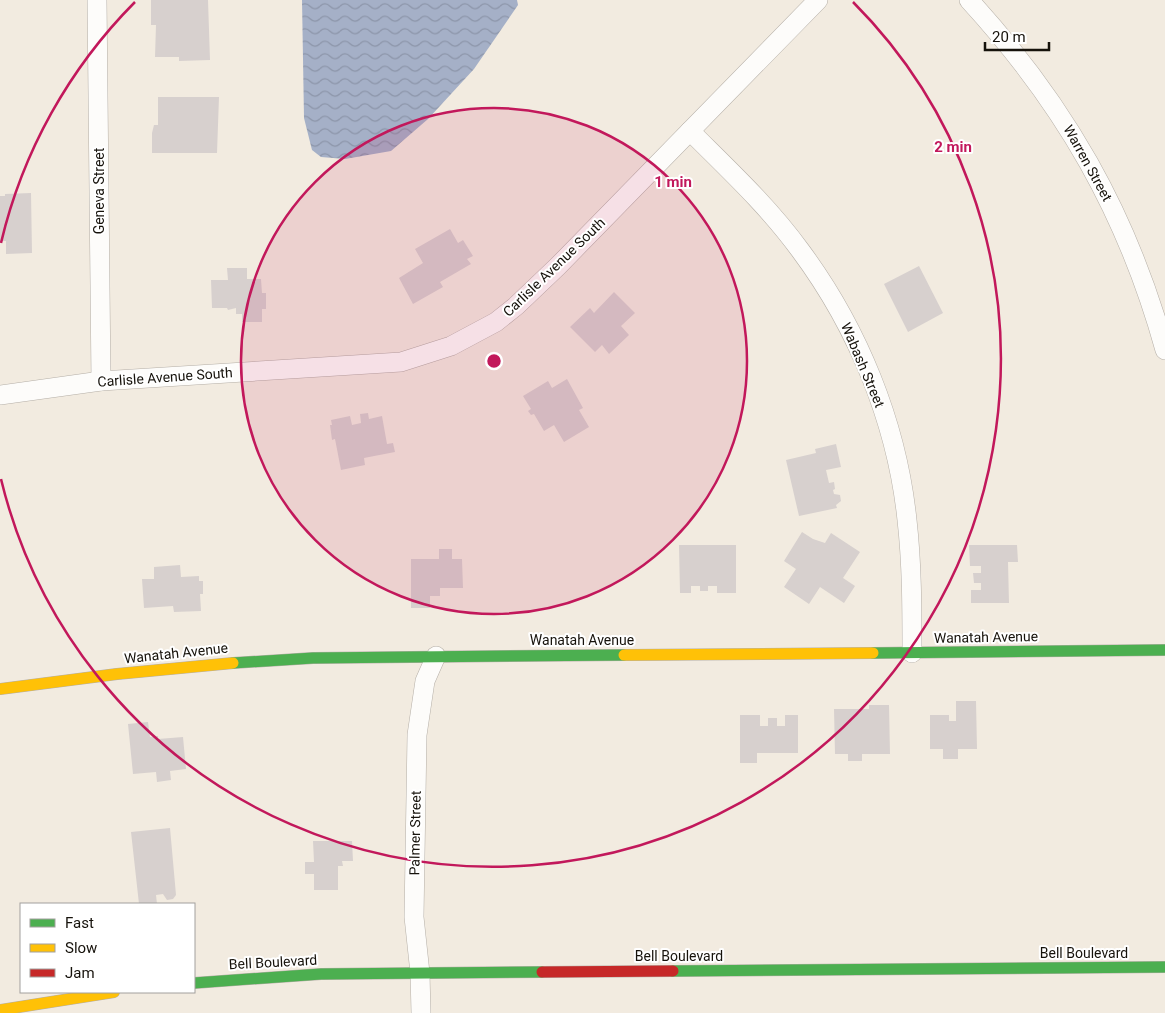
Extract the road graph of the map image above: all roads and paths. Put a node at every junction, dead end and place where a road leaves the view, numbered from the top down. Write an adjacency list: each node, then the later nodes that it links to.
1 (97, 0): 6 (street, Geneva Street)
2 (818, 0): 4 (street, Carlisle Avenue South)
3 (969, 0): 5 (street, Warren Street)
4 (690, 131): 6 (street, Carlisle Avenue South); 9 (street, Wabash Street)
5 (1165, 350)
6 (101, 381): 7 (street, Carlisle Avenue South)
7 (0, 395)
8 (1165, 650): 9 (street, Wanatah Avenue)
9 (912, 652): 10 (street, Wanatah Avenue)
10 (436, 656): 11 (street, Wanatah Avenue); 13 (street, Palmer Street)
11 (0, 689)
12 (1165, 967): 13 (street, Bell Boulevard)
13 (420, 973): 14 (street, Bell Boulevard); 17 (street, Palmer Street)
14 (195, 983)
15 (108, 993): 16 (street)
16 (0, 1010)
17 (421, 1013)

